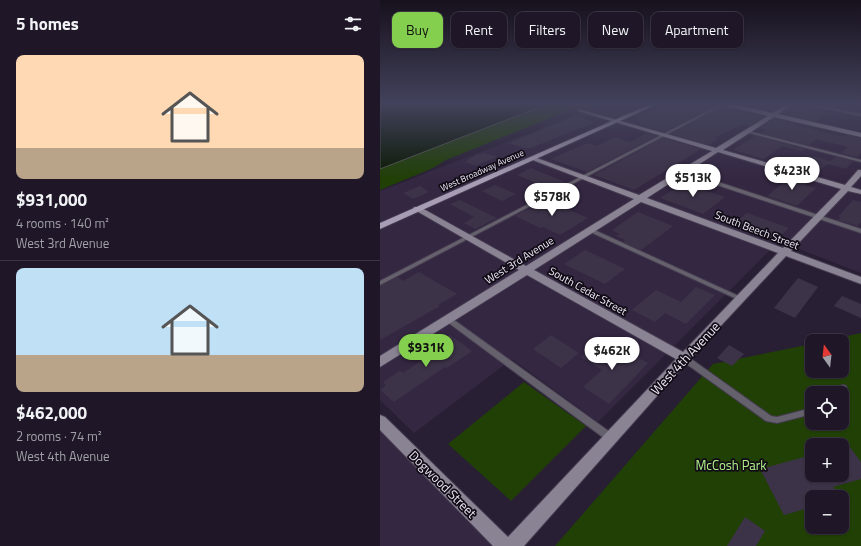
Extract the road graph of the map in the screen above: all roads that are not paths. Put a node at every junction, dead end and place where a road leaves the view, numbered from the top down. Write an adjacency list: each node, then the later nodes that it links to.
1 (599, 128): 10 (main road, West Broadway Avenue)
2 (642, 128): 7 (main road)
3 (677, 128): 7 (lane)
4 (752, 128): 6 (main road, West 3rd Avenue)
5 (832, 128): 8 (main road)
6 (746, 132): 9 (main road, West 3rd Avenue); 11 (lane)
7 (665, 135): 9 (main road); 14 (lane)
8 (861, 135)
9 (717, 150): 12 (main road, West 3rd Avenue); 15 (main road)
10 (532, 158): 14 (main road, South Beech Street); 18 (main road, West Broadway Avenue)
11 (861, 160)
12 (683, 172): 17 (main road, West 3rd Avenue); 19 (lane)
13 (861, 172): 15 (main road, West 4th Avenue)
14 (584, 177): 17 (main road, South Beech Street); 23 (lane)
15 (847, 188): 16 (main road); 19 (main road, West 4th Avenue)
16 (861, 192)
17 (642, 198): 21 (main road, West 3rd Avenue); 24 (main road, South Beech Street)
18 (417, 210): 20 (main road, West Broadway Avenue); 23 (main road, South Cedar Street)
19 (819, 217): 22 (lane); 24 (main road, West 4th Avenue)
20 (380, 226)
21 (590, 230): 25 (main road, West 3rd Avenue); 28 (lane)
22 (861, 231)
23 (468, 237): 25 (main road, South Cedar Street); 27 (lane)
24 (785, 253): 26 (main road, South Beech Street); 28 (main road, West 4th Avenue)
25 (526, 269): 29 (main road, West 3rd Avenue); 30 (main road, South Cedar Street)
26 (861, 281)
27 (380, 283)
28 (741, 299): 30 (main road, West 4th Avenue)
29 (448, 319): 31 (main road, West 3rd Avenue); 34 (lane)
30 (684, 358): 32 (lane); 34 (main road, West 4th Avenue)
31 (380, 362)
32 (805, 413)
33 (380, 421): 35 (main road, Dogwood Street)
34 (611, 438): 36 (main road, West 4th Avenue)
35 (505, 546)
36 (512, 546)

